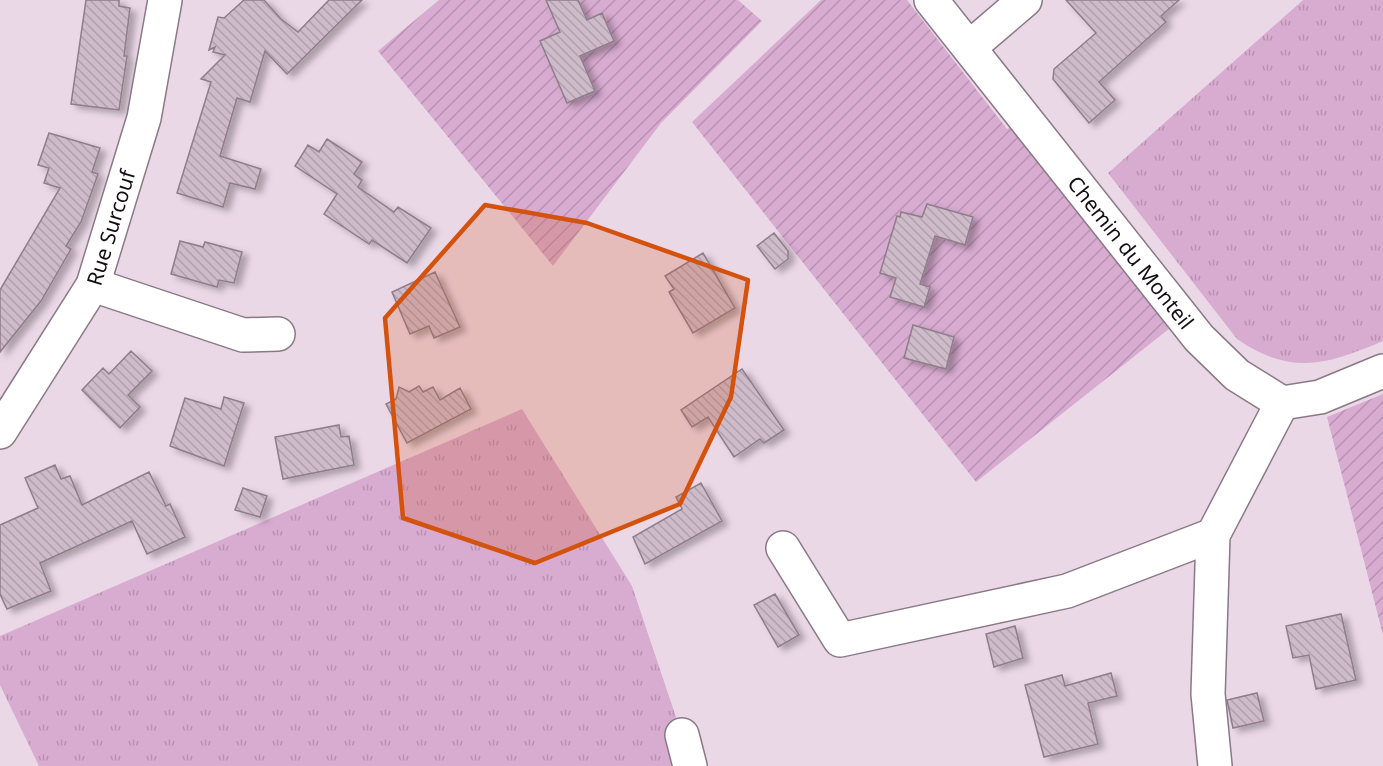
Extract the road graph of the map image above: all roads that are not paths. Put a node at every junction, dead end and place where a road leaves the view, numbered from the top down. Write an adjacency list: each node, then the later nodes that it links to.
1 (165, 0): 5 (street, Rue Surcouf)
2 (931, 0): 4 (street, Chemin du Monteil)
3 (1025, 0): 4 (street)
4 (970, 47): 8 (street, Chemin du Monteil)
5 (93, 285): 6 (street); 9 (street, Rue Surcouf)
6 (278, 334)
7 (1383, 371): 8 (street)
8 (1282, 403): 10 (street)
9 (0, 432)
10 (1213, 536): 11 (street); 14 (street)
11 (783, 548)
12 (682, 735): 13 (street)
13 (690, 766)
14 (1215, 766)

